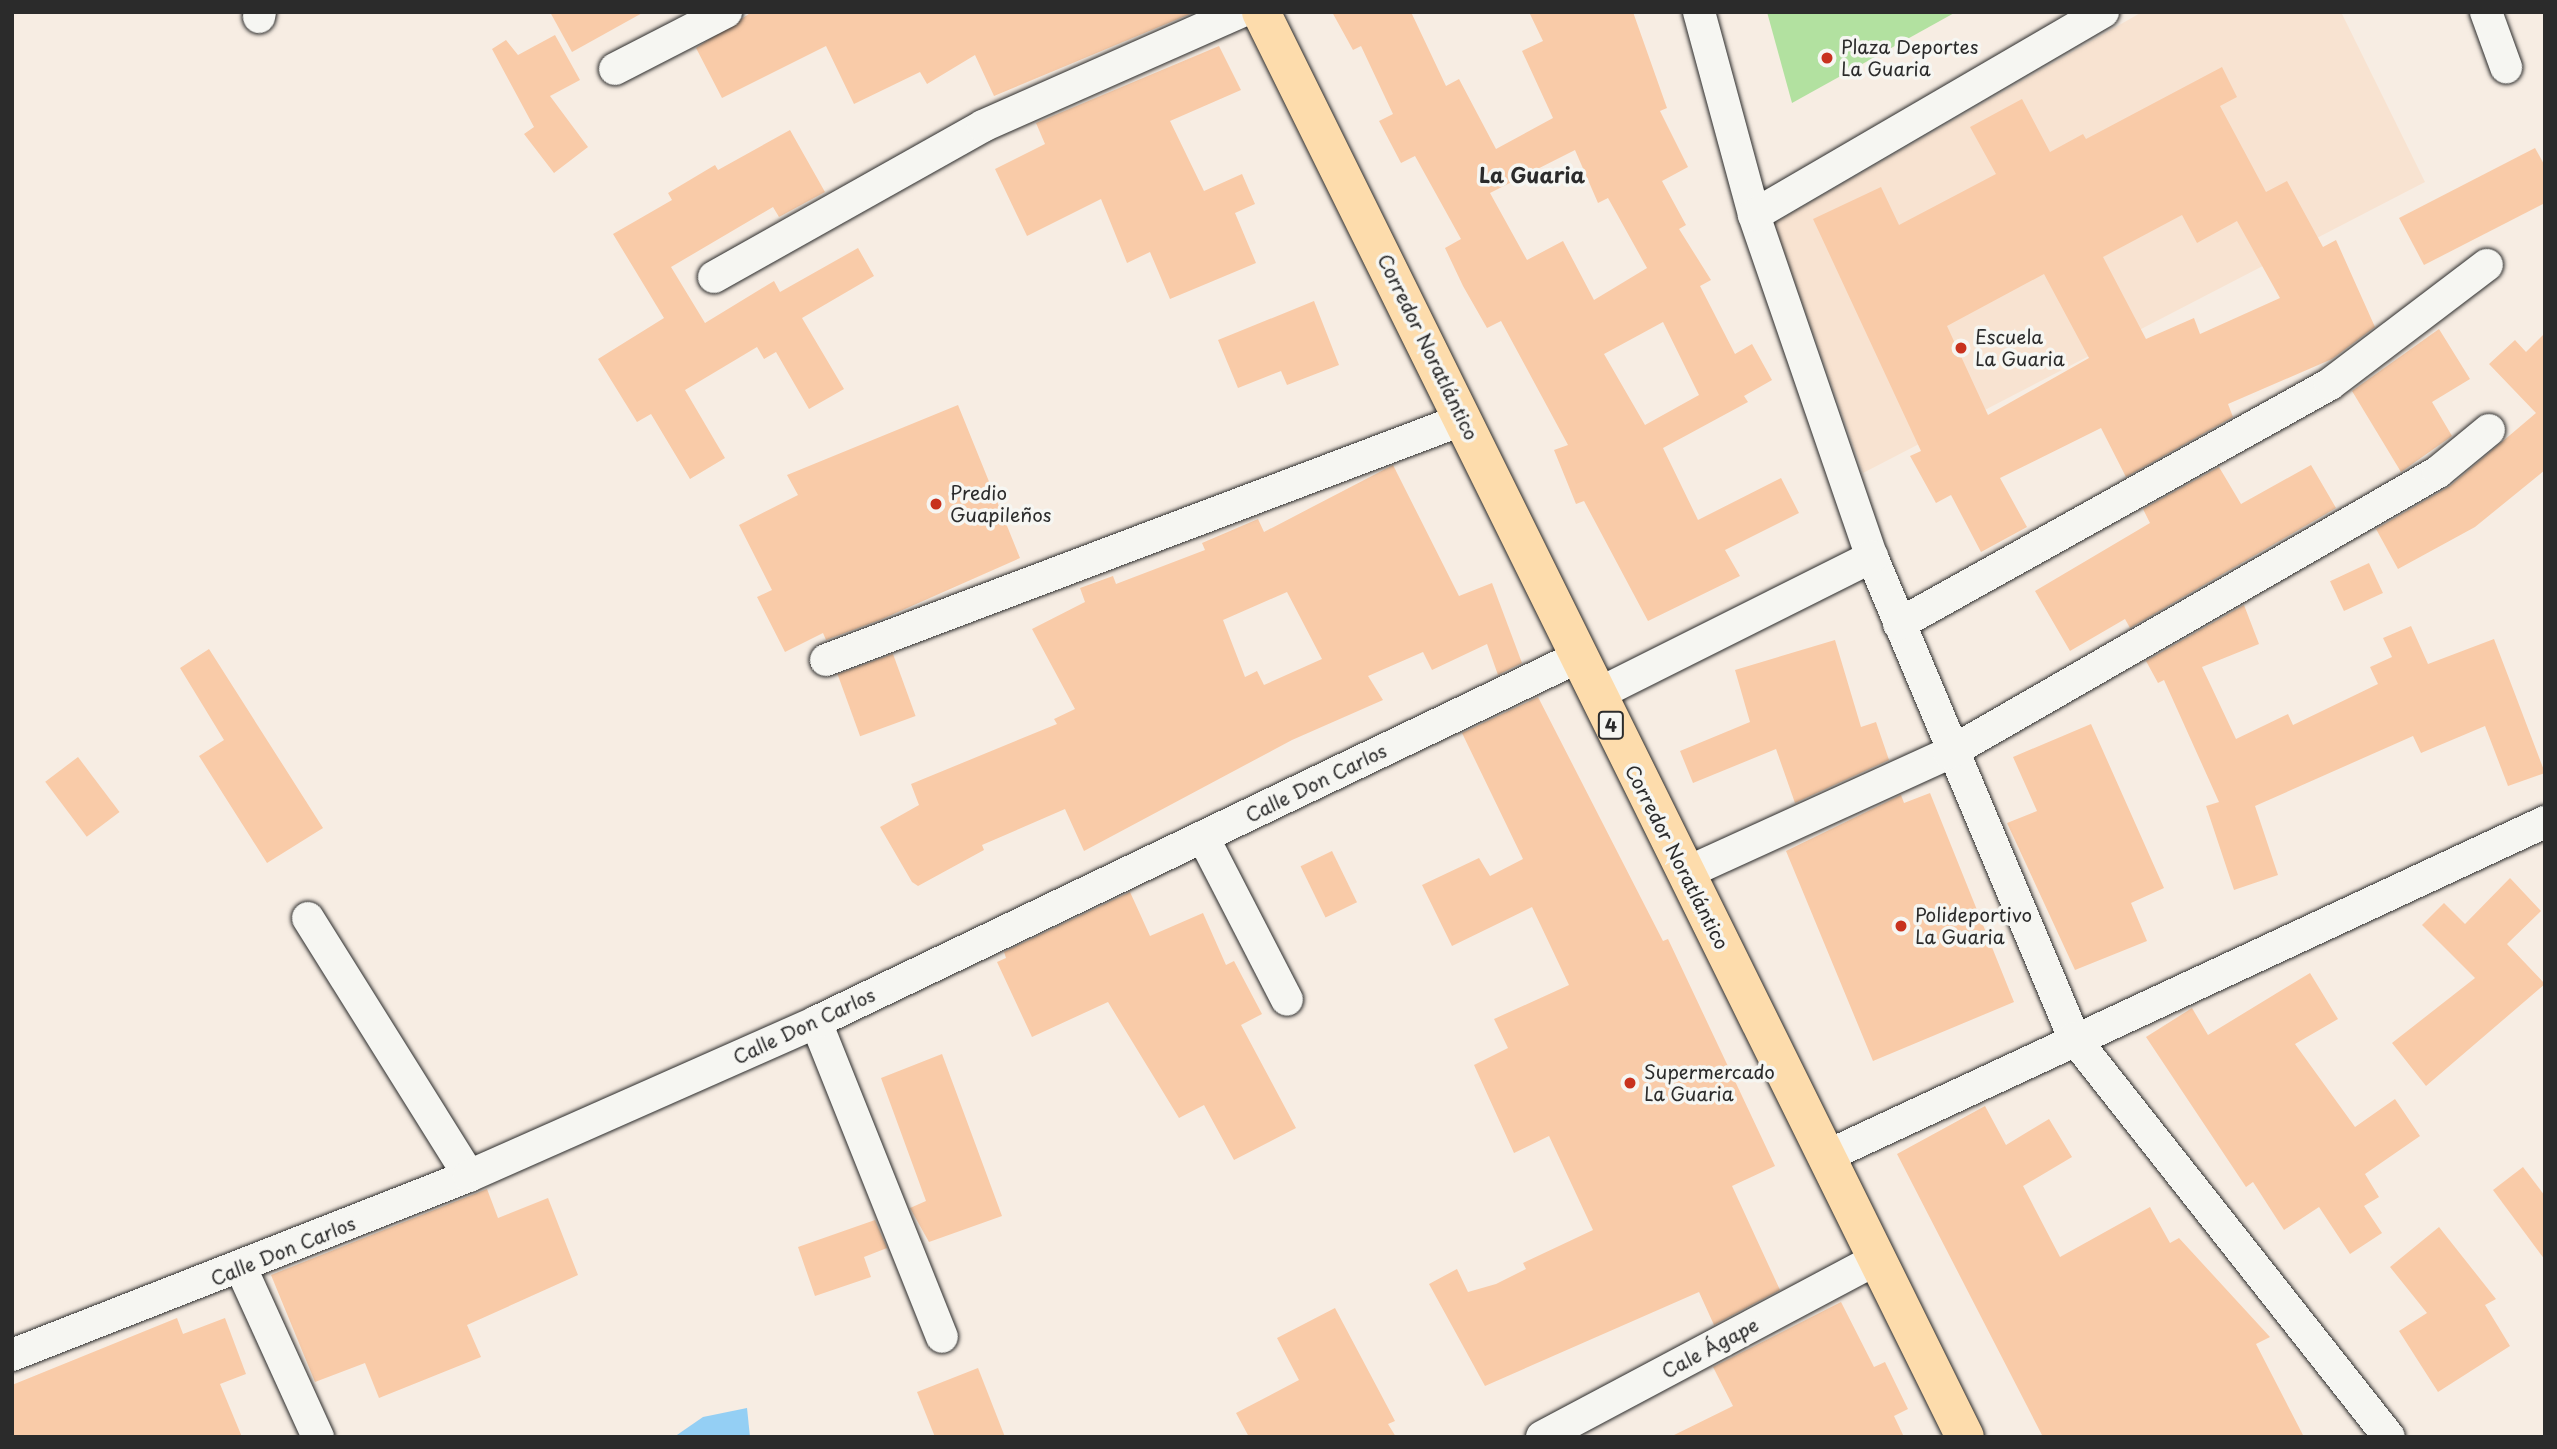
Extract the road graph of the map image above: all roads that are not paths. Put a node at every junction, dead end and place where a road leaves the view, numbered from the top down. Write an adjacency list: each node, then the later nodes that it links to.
1 (726, 12): 8 (street)
2 (1240, 12): 11 (street)
3 (1261, 12): 12 (highway, Corredor Noratlántico / 4)
4 (1699, 12): 9 (street)
5 (2103, 12): 9 (street)
6 (2486, 12): 7 (street)
7 (2506, 66)
8 (615, 69)
9 (1754, 215): 14 (street)
10 (2487, 265): 15 (street)
11 (714, 277)
12 (1464, 419): 16 (highway, Corredor Noratlántico / 4); 17 (street)
13 (2489, 430): 19 (street)
14 (1872, 557): 15 (street); 18 (street)
15 (1899, 624): 19 (street)
16 (1578, 657): 18 (highway, Corredor Noratlántico / 4); 21 (street, Calle Don Carlos)
17 (826, 660)
18 (1596, 695): 22 (highway, Corredor Noratlántico / 4)
19 (1949, 753): 22 (street); 26 (street)
20 (2545, 822): 26 (street)
21 (1203, 837): 24 (street); 25 (street, Calle Don Carlos)
22 (1686, 873): 27 (highway, Corredor Noratlántico / 4)
23 (308, 918): 28 (street)
24 (1287, 1000)
25 (816, 1022): 28 (street, Calle Don Carlos); 31 (street)
26 (2074, 1038): 27 (street); 36 (street)
27 (1827, 1156): 29 (highway, Corredor Noratlántico / 4)
28 (469, 1175): 30 (street, Calle Don Carlos)
29 (1877, 1259): 34 (street, Cale Ágape); 35 (highway, Corredor Noratlántico / 4)
30 (242, 1268): 32 (street, Calle Don Carlos); 33 (street)
31 (942, 1337)
32 (12, 1355)
33 (318, 1437)
34 (1542, 1437)
35 (1965, 1437)
36 (2389, 1437)

